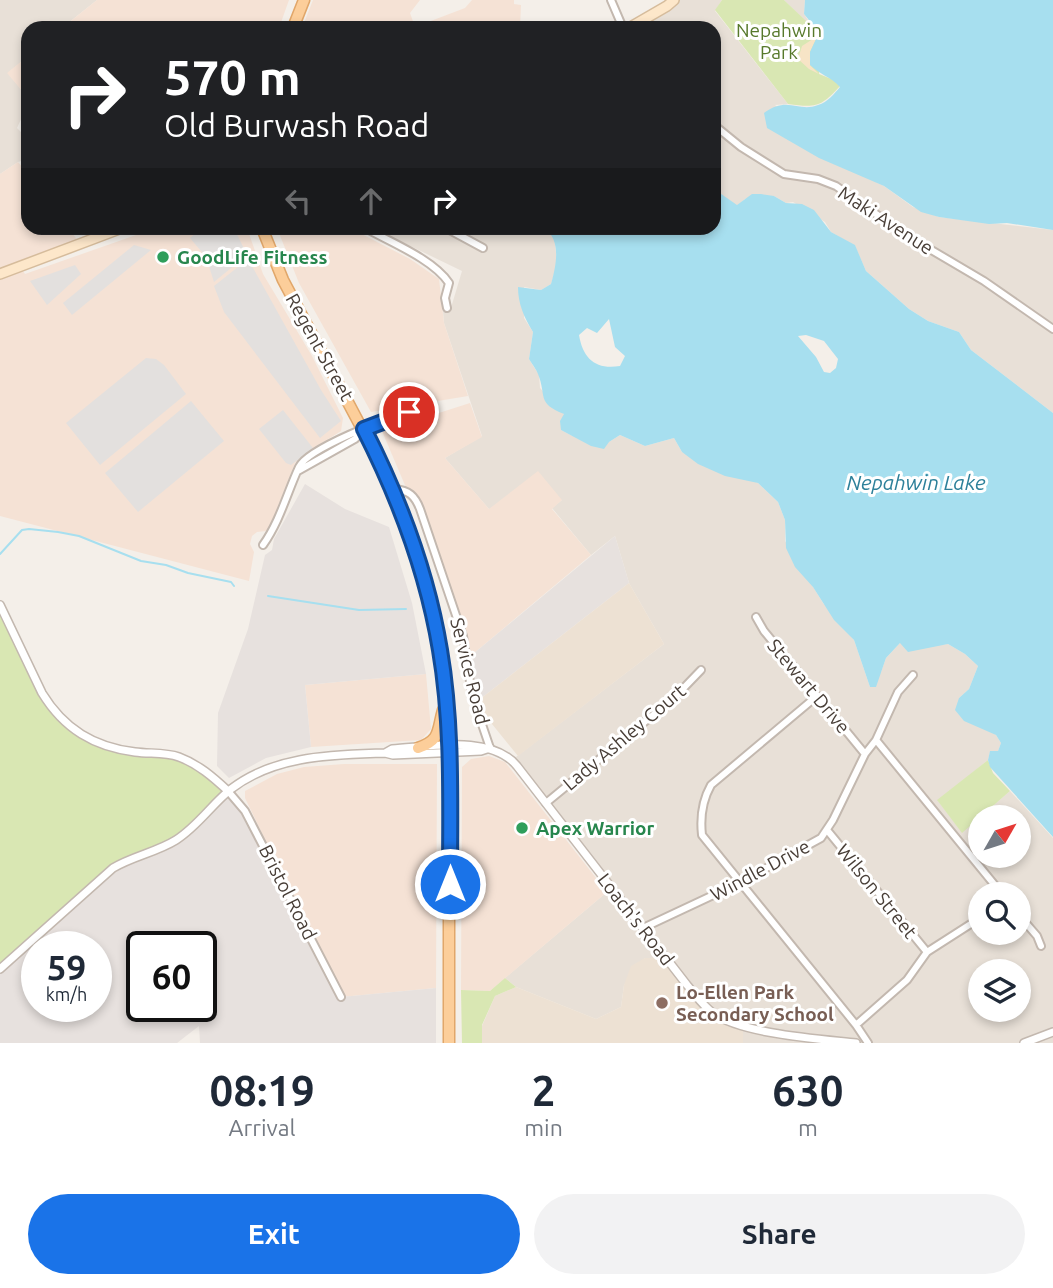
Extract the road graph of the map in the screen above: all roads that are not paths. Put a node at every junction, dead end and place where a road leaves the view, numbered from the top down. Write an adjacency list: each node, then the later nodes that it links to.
1 (304, 0): 4 (main road)
2 (611, 0): 5 (street)
3 (674, 0): 6 (main road)
4 (296, 21)
5 (620, 21)
6 (640, 21)
7 (721, 131): 15 (street, Maki Avenue)
8 (103, 235): 13 (main road)
9 (265, 235): 17 (main road, Regent Street)
10 (378, 235): 14 (street)
11 (459, 235): 12 (street)
12 (483, 248)
13 (0, 274)
14 (447, 308)
15 (1053, 329)
16 (409, 412): 17 (street)
17 (364, 429): 18 (main road, Regent Street); 19 (street)
18 (394, 489): 25 (main road, Regent Street); 28 (street, Service Road)
19 (263, 545)
20 (0, 605): 32 (street)
21 (756, 617): 24 (street, Stewart Drive)
22 (701, 670): 33 (street, Lady Ashley Court)
23 (913, 675): 26 (street, Windle Drive)
24 (817, 696): 31 (street, Stewart Drive); 36 (street)
25 (445, 703): 27 (main road); 29 (main road, Regent Street)
26 (876, 740): 31 (street, Windle Drive); 35 (street, Stewart Drive)
27 (418, 748): 29 (street); 30 (street)
28 (490, 748): 29 (street); 33 (street, Loach's Road)
29 (449, 750): 30 (street); 46 (main road, Regent Street)
30 (385, 753): 32 (street)
31 (865, 754): 34 (street, Windle Drive)
32 (228, 791): 42 (street); 43 (street, Bristol Road)
33 (546, 803): 38 (street, Loach's Road)
34 (827, 830): 36 (street, Windle Drive); 41 (street, Wilson Street)
35 (992, 882)
36 (739, 883): 38 (street, Windle Drive); 44 (street)
37 (968, 926): 41 (street)
38 (643, 928): 47 (street, Loach's Road)
39 (1031, 929): 40 (street)
40 (1041, 946)
41 (927, 953): 44 (street)
42 (0, 970)
43 (341, 997)
44 (856, 1025): 48 (street)
45 (1053, 1032): 49 (street)
46 (449, 1043)
47 (856, 1043)
48 (868, 1043)
49 (1024, 1043)

